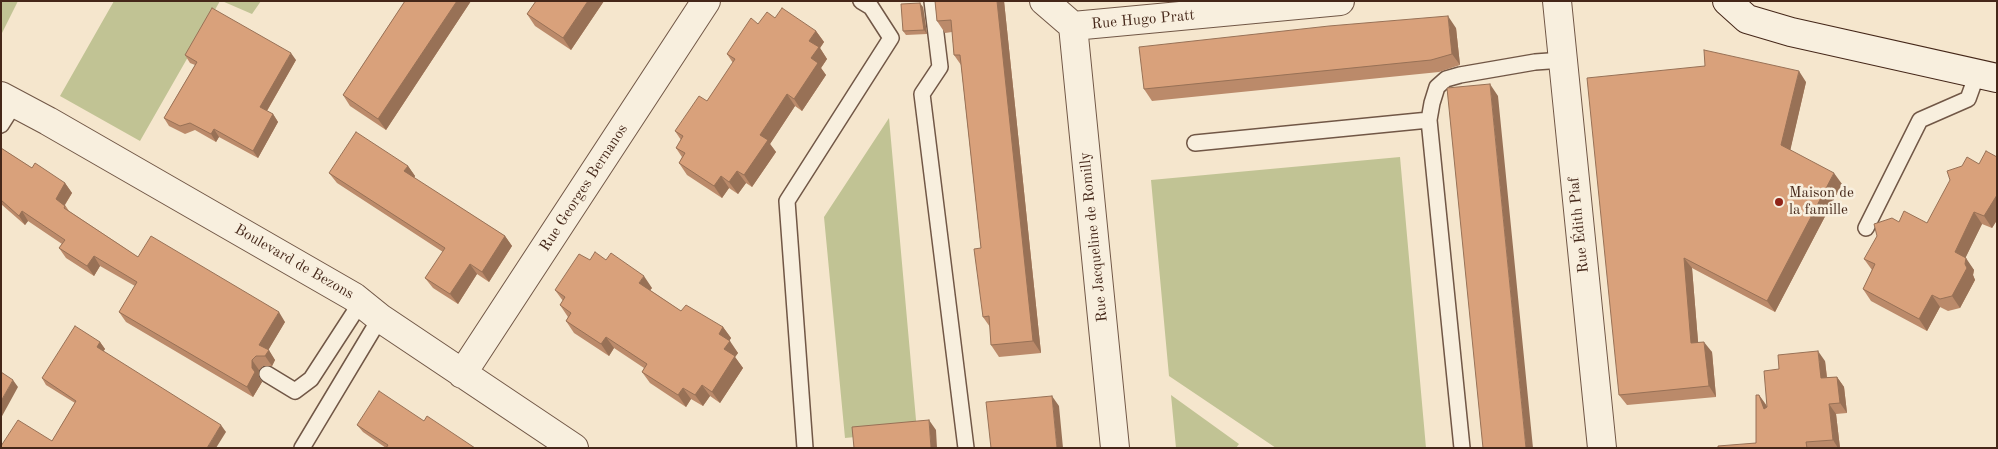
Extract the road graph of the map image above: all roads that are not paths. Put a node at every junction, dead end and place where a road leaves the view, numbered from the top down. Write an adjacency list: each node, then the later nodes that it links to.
1 (706, 1): 19 (street, Rue Georges Bernanos)
2 (861, 1): 22 (lane)
3 (932, 1): 23 (lane)
4 (1044, 1): 9 (street, Rue Hugo Pratt)
5 (1340, 1): 9 (street, Rue Hugo Pratt)
6 (1557, 1): 11 (street, Rue Édith Piaf)
7 (1727, 1): 10 (street)
8 (1755, 1): 10 (street)
9 (1073, 26): 24 (street, Rue Jacqueline de Romilly)
10 (1791, 32): 12 (street)
11 (1563, 60): 14 (lane); 26 (street, Rue Édith Piaf)
12 (1987, 76): 16 (lane)
13 (6, 108): 17 (street, Boulevard de Bezons)
14 (1428, 120): 15 (lane); 25 (lane)
15 (1195, 143)
16 (1866, 228)
17 (370, 310): 18 (lane); 19 (street, Boulevard de Bezons); 20 (lane)
18 (267, 374)
19 (462, 374): 21 (street, Boulevard de Bezons)
20 (302, 448)
21 (574, 448)
22 (806, 448)
23 (966, 448)
24 (1115, 448)
25 (1462, 448)
26 (1602, 448)

